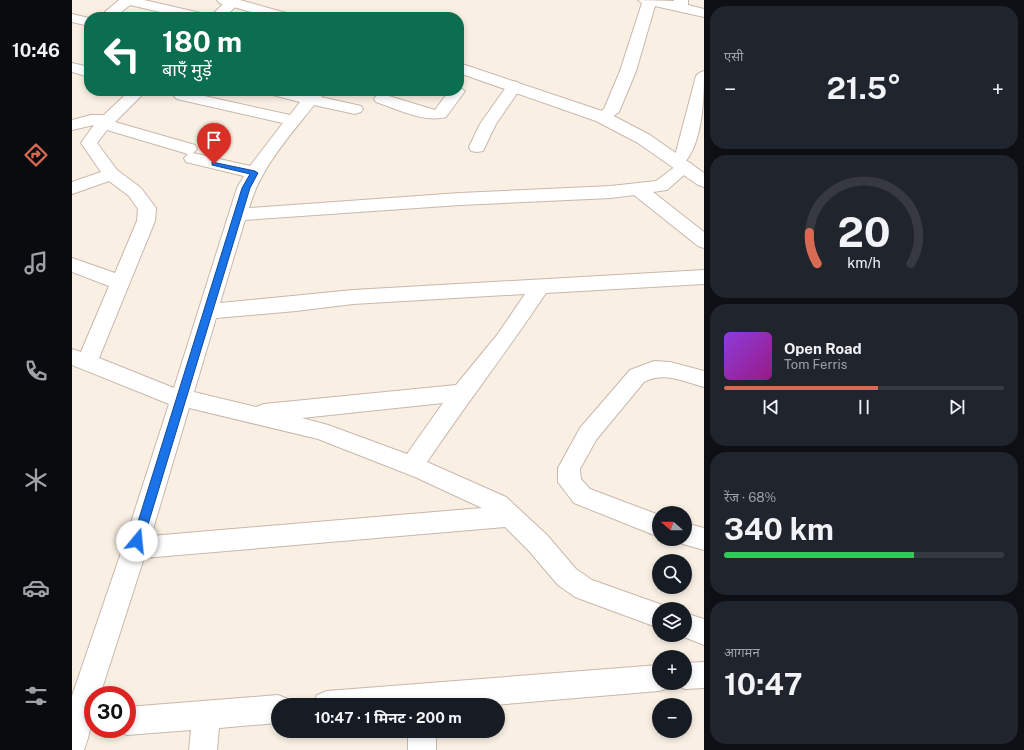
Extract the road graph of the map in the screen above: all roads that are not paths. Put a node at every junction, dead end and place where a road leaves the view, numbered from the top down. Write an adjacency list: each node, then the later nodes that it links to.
1 (127, 0): 5 (street); 6 (street)
2 (647, 0): 4 (street); 24 (street)
3 (228, 1): 7 (street); 8 (street)
4 (681, 4): 9 (street)
5 (112, 12)
6 (179, 12)
7 (220, 12)
8 (268, 12)
9 (704, 13)
10 (72, 18): 11 (street)
11 (84, 21)
12 (72, 67): 14 (street)
13 (465, 70): 16 (street)
14 (84, 71)
15 (704, 76): 29 (street)
16 (514, 86): 24 (street); 28 (street)
17 (133, 96): 26 (street)
18 (182, 96): 25 (street)
19 (312, 96): 25 (street)
20 (316, 96): 23 (street)
21 (454, 96): 22 (street)
22 (382, 99)
23 (355, 109)
24 (602, 117): 29 (street)
25 (293, 120): 30 (street)
26 (106, 122): 27 (street); 30 (street); 31 (street)
27 (72, 125)
28 (477, 147)
29 (681, 164): 32 (street); 34 (street)
30 (255, 173): 35 (street)
31 (111, 174): 33 (street); 39 (street)
32 (704, 181)
33 (72, 188)
34 (638, 189): 35 (street); 36 (street)
35 (238, 214): 41 (street)
36 (704, 242)
37 (72, 265): 39 (street)
38 (704, 277): 40 (street)
39 (121, 282): 42 (street)
40 (541, 285): 41 (street); 44 (street)
41 (209, 310): 45 (street)
42 (80, 359): 45 (street)
43 (704, 379): 49 (street)
44 (462, 393): 46 (street); 47 (street)
45 (180, 398): 46 (street); 52 (street)
46 (249, 414): 47 (street)
47 (412, 466): 48 (street)
48 (511, 516): 52 (street); 53 (street)
49 (652, 523)
50 (692, 536): 51 (street)
51 (704, 539)
52 (135, 548): 63 (street)
53 (652, 613)
54 (692, 628): 55 (street)
55 (704, 632)
56 (704, 675): 57 (street)
57 (692, 676)
58 (652, 679): 59 (street)
59 (453, 698)
60 (271, 710): 61 (street)
61 (206, 715): 62 (street); 64 (street)
62 (136, 720)
63 (78, 729)
64 (203, 750)

